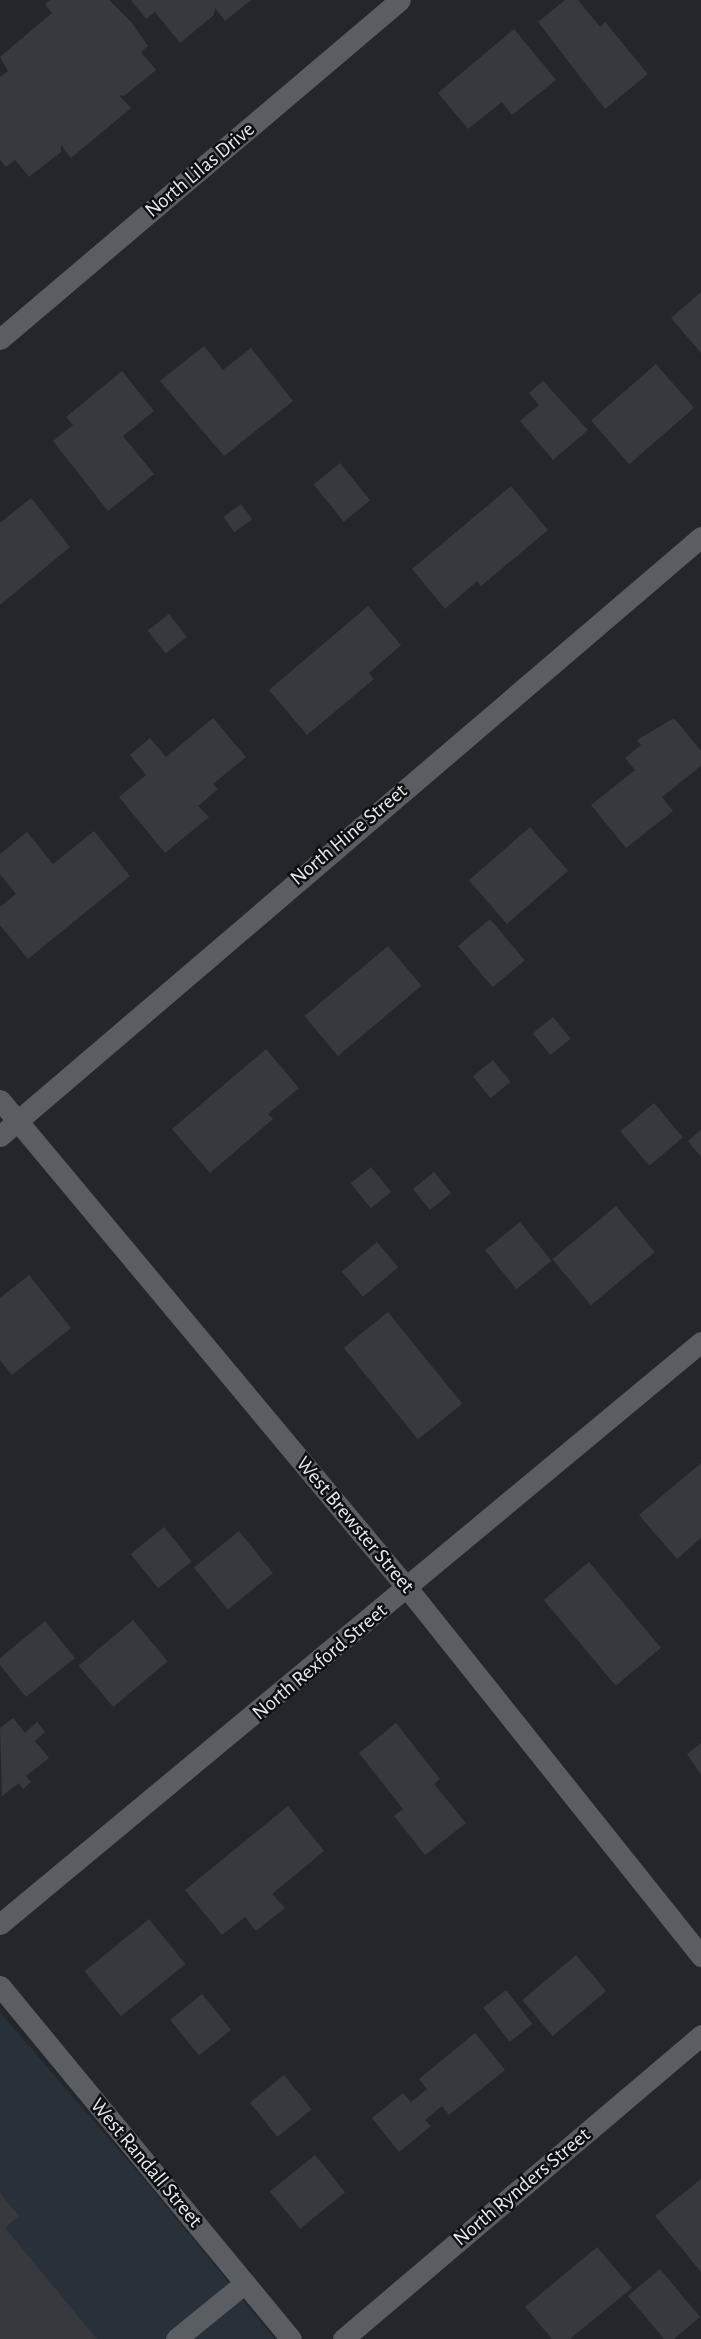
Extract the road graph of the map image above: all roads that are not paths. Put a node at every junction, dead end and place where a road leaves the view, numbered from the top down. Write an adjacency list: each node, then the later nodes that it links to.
1 (400, 0): 2 (street, North Lilas Drive)
2 (0, 339)
3 (701, 537): 5 (street, North Hine Street)
4 (0, 1100): 5 (street, West Brewster Street)
5 (18, 1121): 6 (street, North Hine Street); 8 (street, West Brewster Street)
6 (0, 1136)
7 (701, 1342): 8 (street, North Rexford Street)
8 (408, 1589): 9 (street, North Rexford Street); 10 (street, West Brewster Street)
9 (0, 1924)
10 (701, 1956)
11 (0, 1986): 13 (street, West Randall Street)
12 (701, 2035): 16 (street, North Rynders Street)
13 (245, 2283): 14 (street); 15 (street, West Randall Street)
14 (176, 2339)
15 (292, 2339)
16 (343, 2339)

